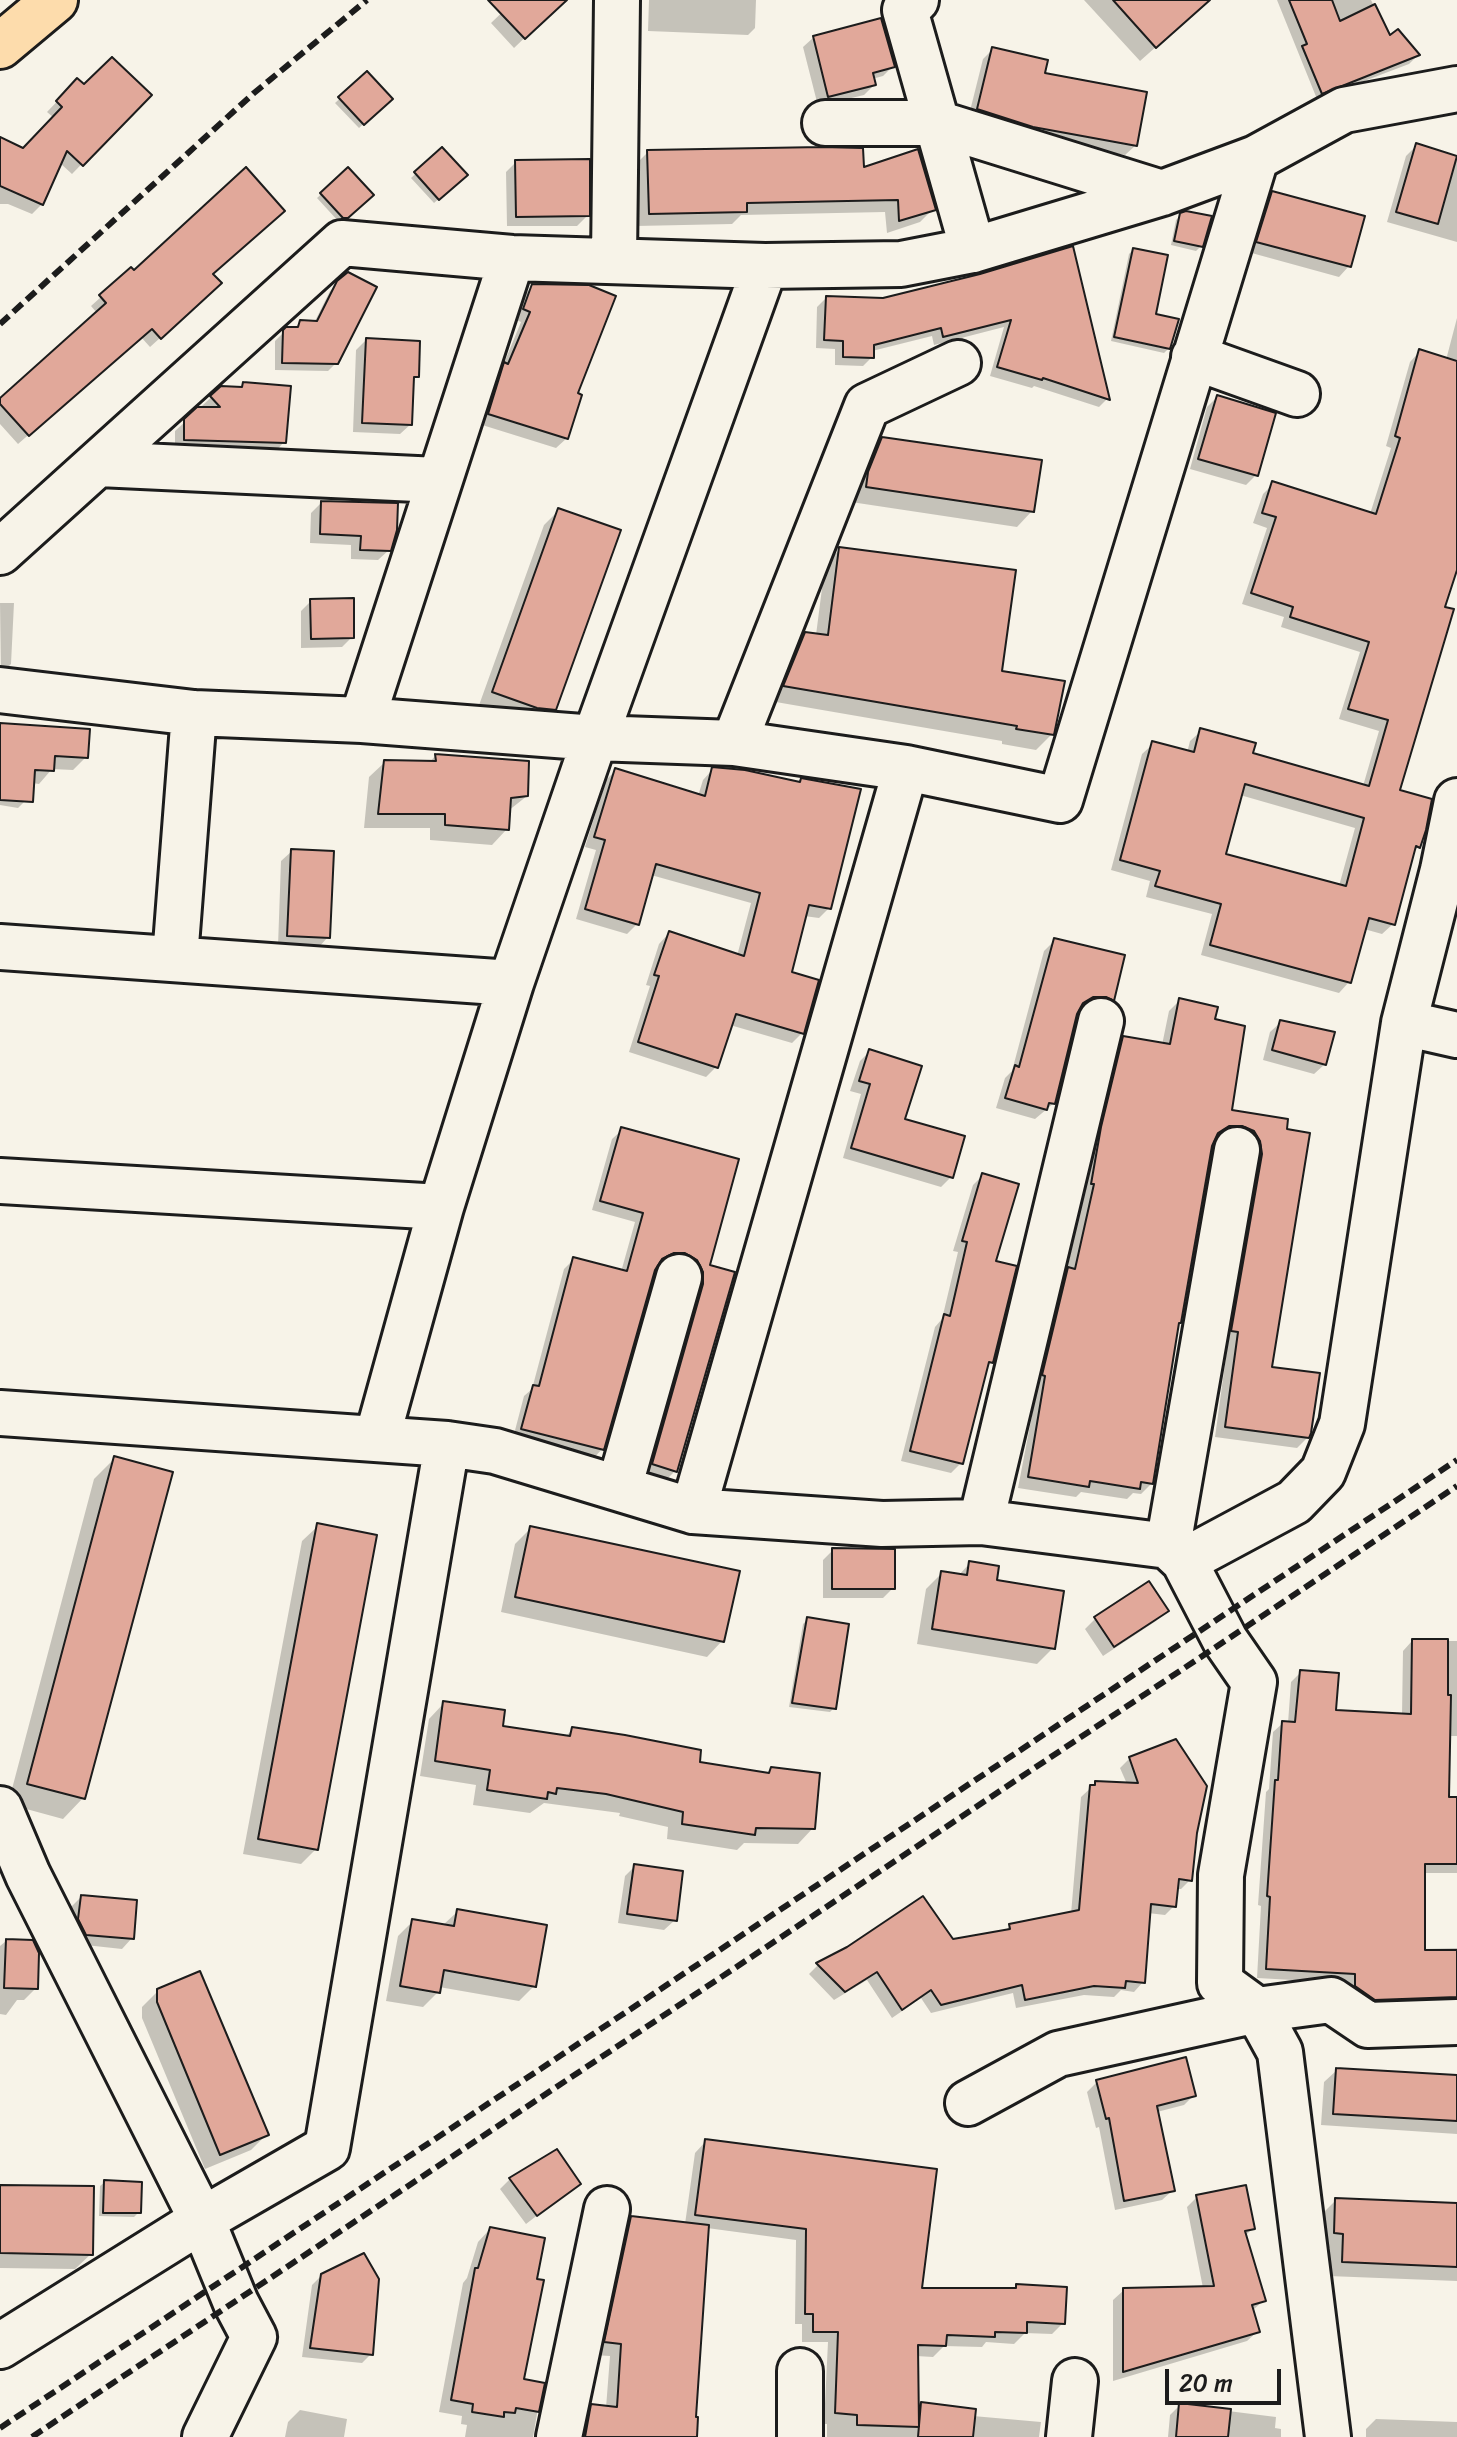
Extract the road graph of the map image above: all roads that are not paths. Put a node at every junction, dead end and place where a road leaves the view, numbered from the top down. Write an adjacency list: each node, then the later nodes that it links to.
1 (617, 0): 10 (street)
2 (916, 0): 5 (street)
3 (1457, 89): 6 (street)
4 (825, 123): 5 (street)
5 (937, 123): 7 (street); 8 (street)
6 (1256, 158): 7 (street); 12 (street)
7 (1162, 193): 8 (street)
8 (973, 250): 11 (street)
9 (512, 258): 10 (street); 15 (street); 16 (street)
10 (614, 259): 11 (street)
11 (765, 266): 21 (street)
12 (1194, 357): 14 (street); 23 (street)
13 (958, 363): 22 (street)
14 (1297, 394)
15 (99, 464): 16 (street); 17 (street)
16 (438, 480): 20 (street)
17 (0, 552)
18 (0, 690): 19 (street)
19 (194, 713): 20 (street); 26 (street)
20 (362, 720): 21 (street)
21 (595, 738): 22 (street); 27 (street)
22 (734, 743): 23 (street)
23 (906, 768): 39 (street)
24 (1457, 801): 29 (street)
25 (0, 947): 26 (street)
26 (175, 958): 27 (street)
27 (511, 983): 33 (street)
28 (1101, 1021): 40 (street)
29 (1404, 1023): 30 (street); 41 (street)
30 (1457, 1035)
31 (1237, 1150): 41 (street)
32 (0, 1181): 33 (street)
33 (441, 1207): 36 (street)
34 (679, 1277): 38 (street)
35 (0, 1413): 36 (street)
36 (377, 1438): 37 (street)
37 (447, 1444): 38 (street); 47 (street)
38 (619, 1488): 39 (street)
39 (693, 1511): 40 (street)
40 (981, 1522): 41 (street)
41 (1176, 1553): 43 (street)
42 (0, 1809): 47 (street)
43 (1257, 2010): 44 (street); 45 (street); 55 (street)
44 (1457, 2022)
45 (968, 2103)
46 (607, 2209): 52 (street)
47 (202, 2220): 48 (street); 51 (street)
48 (0, 2346)
49 (800, 2371): 53 (street)
50 (1075, 2381): 54 (street)
51 (205, 2437)
52 (559, 2437)
53 (800, 2437)
54 (1069, 2437)
55 (1328, 2437)

